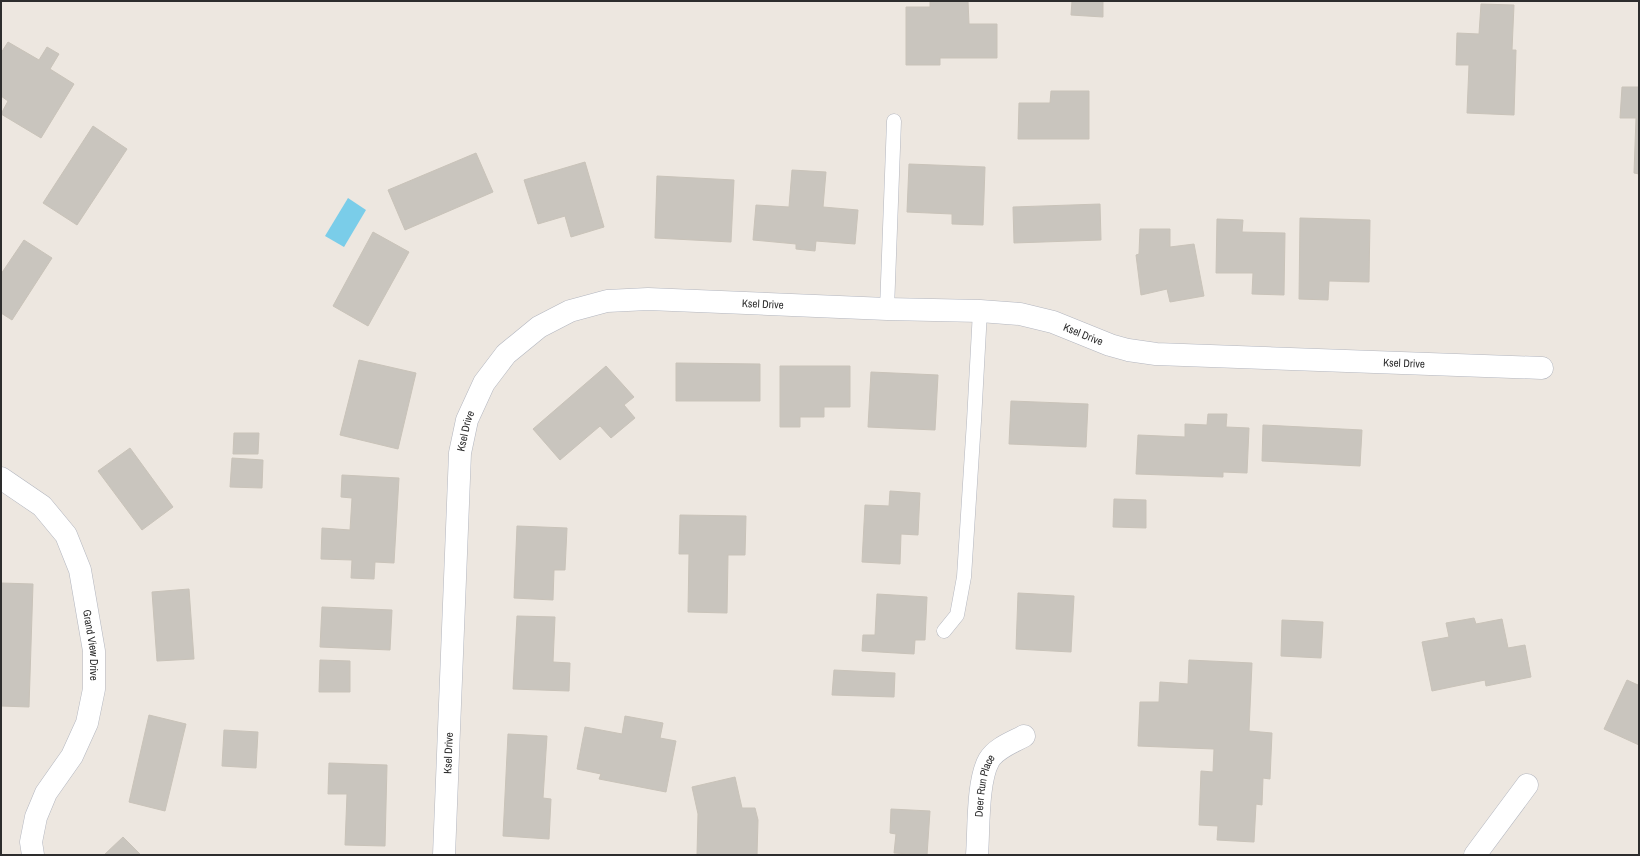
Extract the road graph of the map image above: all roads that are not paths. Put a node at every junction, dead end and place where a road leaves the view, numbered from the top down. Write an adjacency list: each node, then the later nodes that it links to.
1 (894, 121): 2 (lane)
2 (888, 309): 3 (street, Ksel Drive); 10 (street, Ksel Drive)
3 (980, 311): 4 (street, Ksel Drive); 6 (lane)
4 (1542, 368)
5 (1, 478): 9 (street, Grand View Drive)
6 (944, 631)
7 (1024, 736): 11 (street, Deer Run Place)
8 (1527, 785): 12 (street)
9 (33, 855)
10 (444, 855)
11 (977, 855)
12 (1475, 855)

